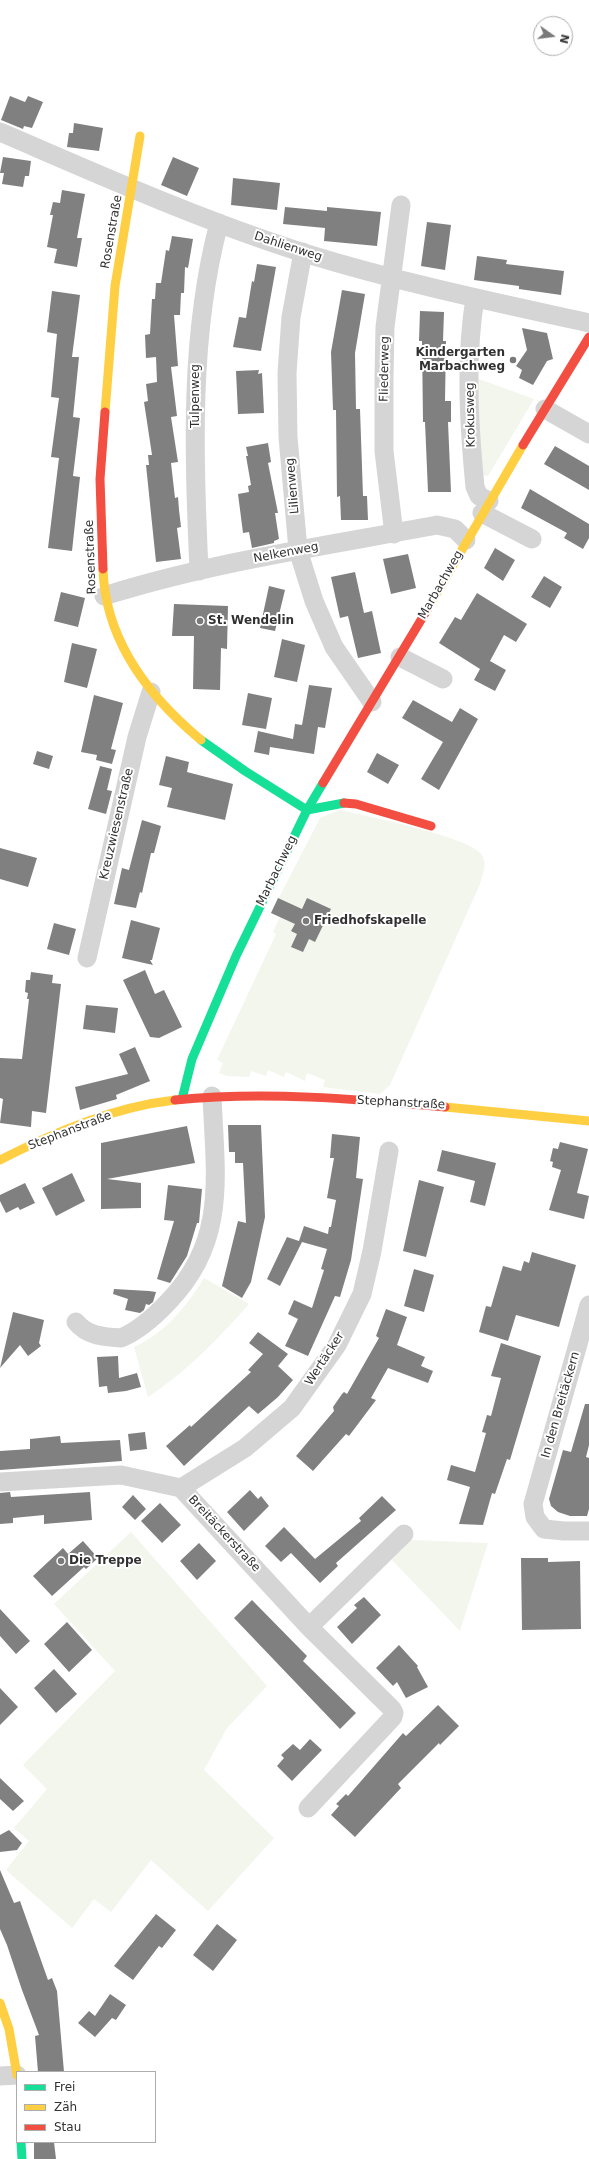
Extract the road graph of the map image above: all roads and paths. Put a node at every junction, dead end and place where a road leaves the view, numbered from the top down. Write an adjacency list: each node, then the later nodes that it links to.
1 (0, 132): 3 (street, Dahlienweg)
2 (140, 136): 3 (street, Rosenstraße)
3 (132, 188): 5 (street, Dahlienweg); 19 (street, Rosenstraße)
4 (401, 205): 7 (street, Fliederweg)
5 (219, 223): 6 (street, Dahlienweg); 18 (street, Tulpenweg)
6 (303, 252): 7 (street, Dahlienweg); 17 (street, Lilienweg)
7 (392, 279): 8 (street, Dahlienweg); 14 (street, Fliederweg)
8 (475, 298): 9 (street, Dahlienweg); 13 (street, Krokusweg)
9 (589, 323)
10 (589, 337): 11 (street, Marbachweg)
11 (545, 409): 12 (street); 13 (street, Marbachweg)
12 (589, 434)
13 (485, 507): 15 (street); 16 (street, Marbachweg)
14 (394, 534): 16 (street, Nelkenweg); 17 (street, Nelkenweg)
15 (532, 539)
16 (466, 540): 20 (street, Marbachweg)
17 (298, 550): 18 (street, Nelkenweg); 23 (street, Lilienweg)
18 (199, 571): 19 (street, Nelkenweg)
19 (104, 596): 22 (street, Rosenstraße)
20 (400, 656): 21 (street); 23 (street, Marbachweg)
21 (443, 679)
22 (151, 692): 24 (street, Rosenstraße); 26 (street, Kreuzwiesenstraße)
23 (372, 702): 24 (street, Marbachweg)
24 (307, 810): 25 (street); 28 (street, Marbachweg)
25 (431, 826)
26 (87, 958)
27 (212, 1096): 28 (street, Stephanstraße); 29 (street, Stephanstraße); 33 (street)
28 (182, 1099): 31 (street, Stephanstraße)
29 (589, 1121)
30 (389, 1151): 35 (street, Wertäcker)
31 (0, 1160)
32 (589, 1305): 36 (street, In den Breitäckern)
33 (76, 1322)
34 (0, 1482): 35 (street, Breitäckerstraße)
35 (182, 1488): 38 (street, Breitäckerstraße)
36 (589, 1531)
37 (404, 1534): 38 (street)
38 (309, 1627): 39 (street, Breitäckerstraße)
39 (308, 1808)
40 (0, 2003): 41 (street)
41 (16, 2071)
42 (16, 2075): 43 (street)
43 (0, 2076)
44 (21, 2143): 45 (street)
45 (22, 2159)

